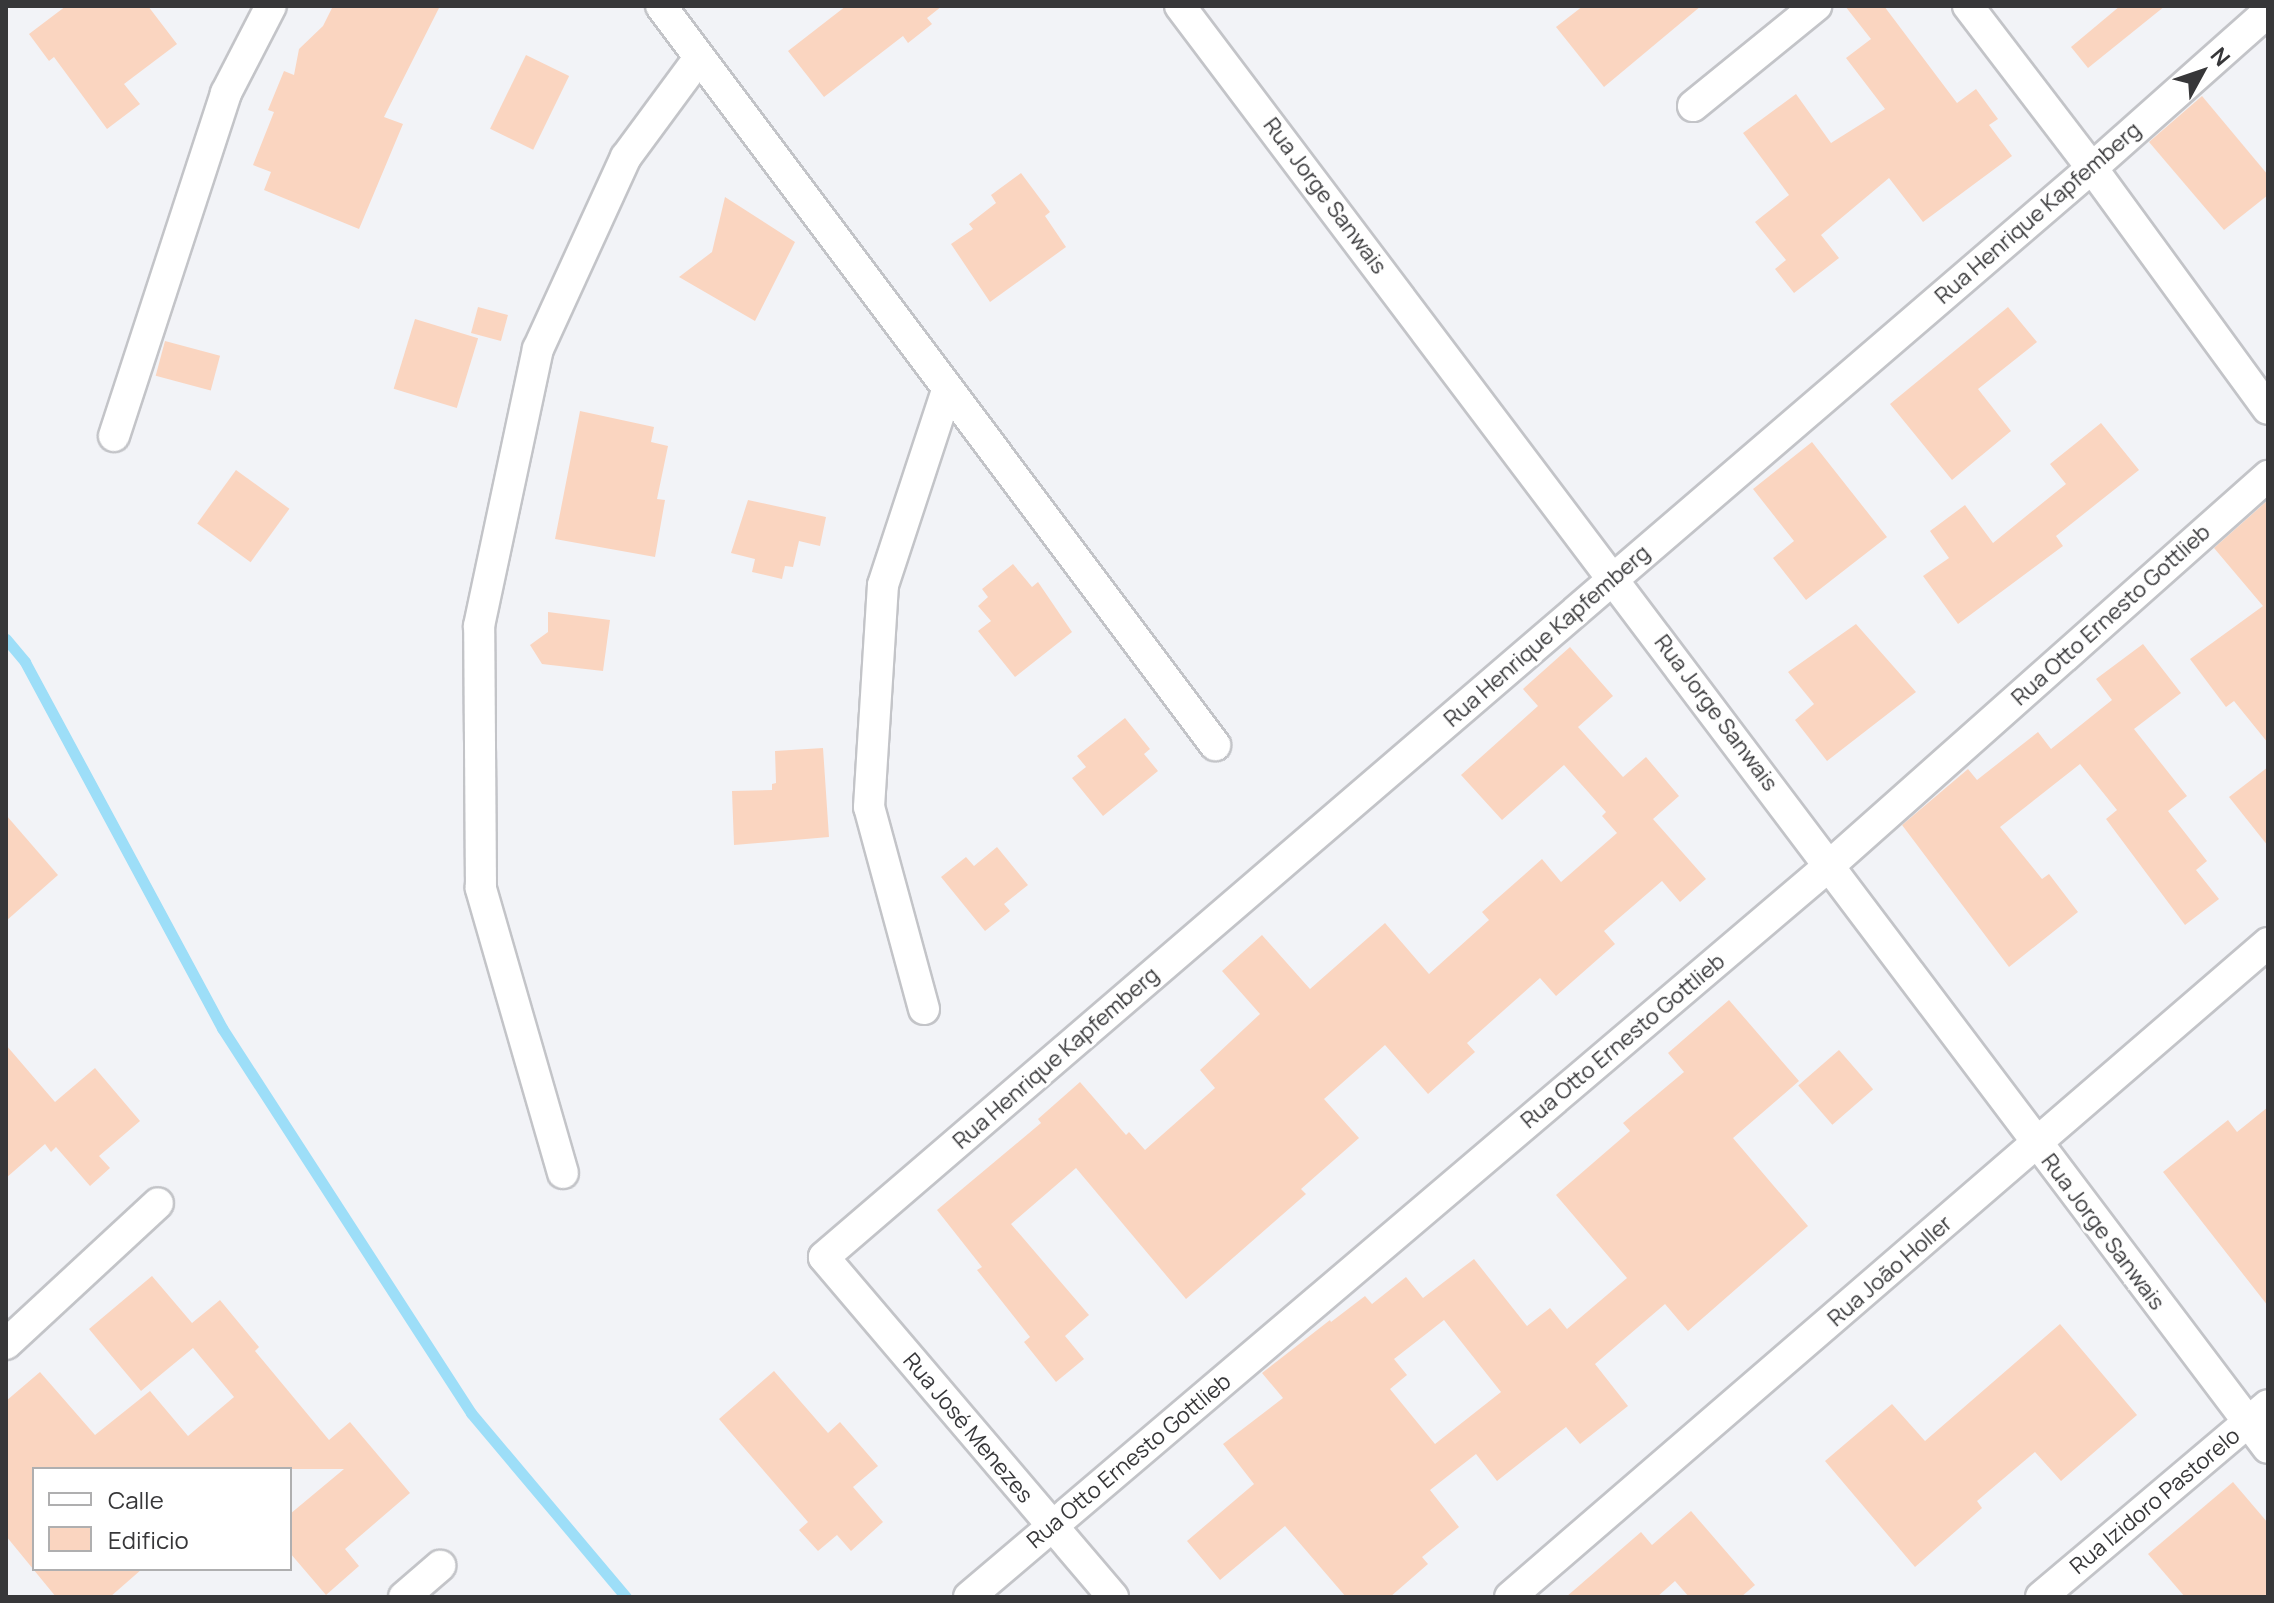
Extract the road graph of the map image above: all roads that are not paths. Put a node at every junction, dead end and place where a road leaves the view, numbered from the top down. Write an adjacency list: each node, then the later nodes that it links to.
1 (271, 6): 12 (street)
2 (661, 6): 7 (street)
3 (1180, 6): 14 (street, Rua Jorge Sanwais)
4 (1816, 6): 8 (street)
5 (1968, 6): 9 (street)
6 (2268, 12): 9 (street, Rua Henrique Kapfemberg)
7 (699, 58): 10 (street); 20 (street)
8 (1693, 106)
9 (2092, 168): 11 (street); 14 (street, Rua Henrique Kapfemberg)
10 (947, 390): 15 (street); 18 (street)
11 (2268, 409)
12 (114, 436)
13 (2268, 476): 16 (street, Rua Otto Ernesto Gottlieb)
14 (1614, 578): 16 (street, Rua Jorge Sanwais); 22 (street, Rua Henrique Kapfemberg)
15 (1215, 745)
16 (1830, 865): 19 (street, Rua Jorge Sanwais); 26 (street, Rua Otto Ernesto Gottlieb)
17 (2268, 943): 19 (street, Rua João Holler)
18 (924, 1009)
19 (2037, 1145): 24 (street, Rua Jorge Sanwais); 31 (street, Rua João Holler)
20 (563, 1173)
21 (158, 1203): 23 (street)
22 (824, 1257): 26 (street, Rua José Menezes)
23 (6, 1344)
24 (2258, 1413): 25 (street, Rua Jorge Sanwais); 32 (street, Rua Izidoro Pastorelo)
25 (2268, 1448)
26 (1051, 1526): 29 (street, Rua Otto Ernesto Gottlieb); 30 (street, Rua José Menezes)
27 (440, 1566): 28 (street)
28 (404, 1597)
29 (969, 1597)
30 (1113, 1597)
31 (1510, 1597)
32 (2041, 1597)

